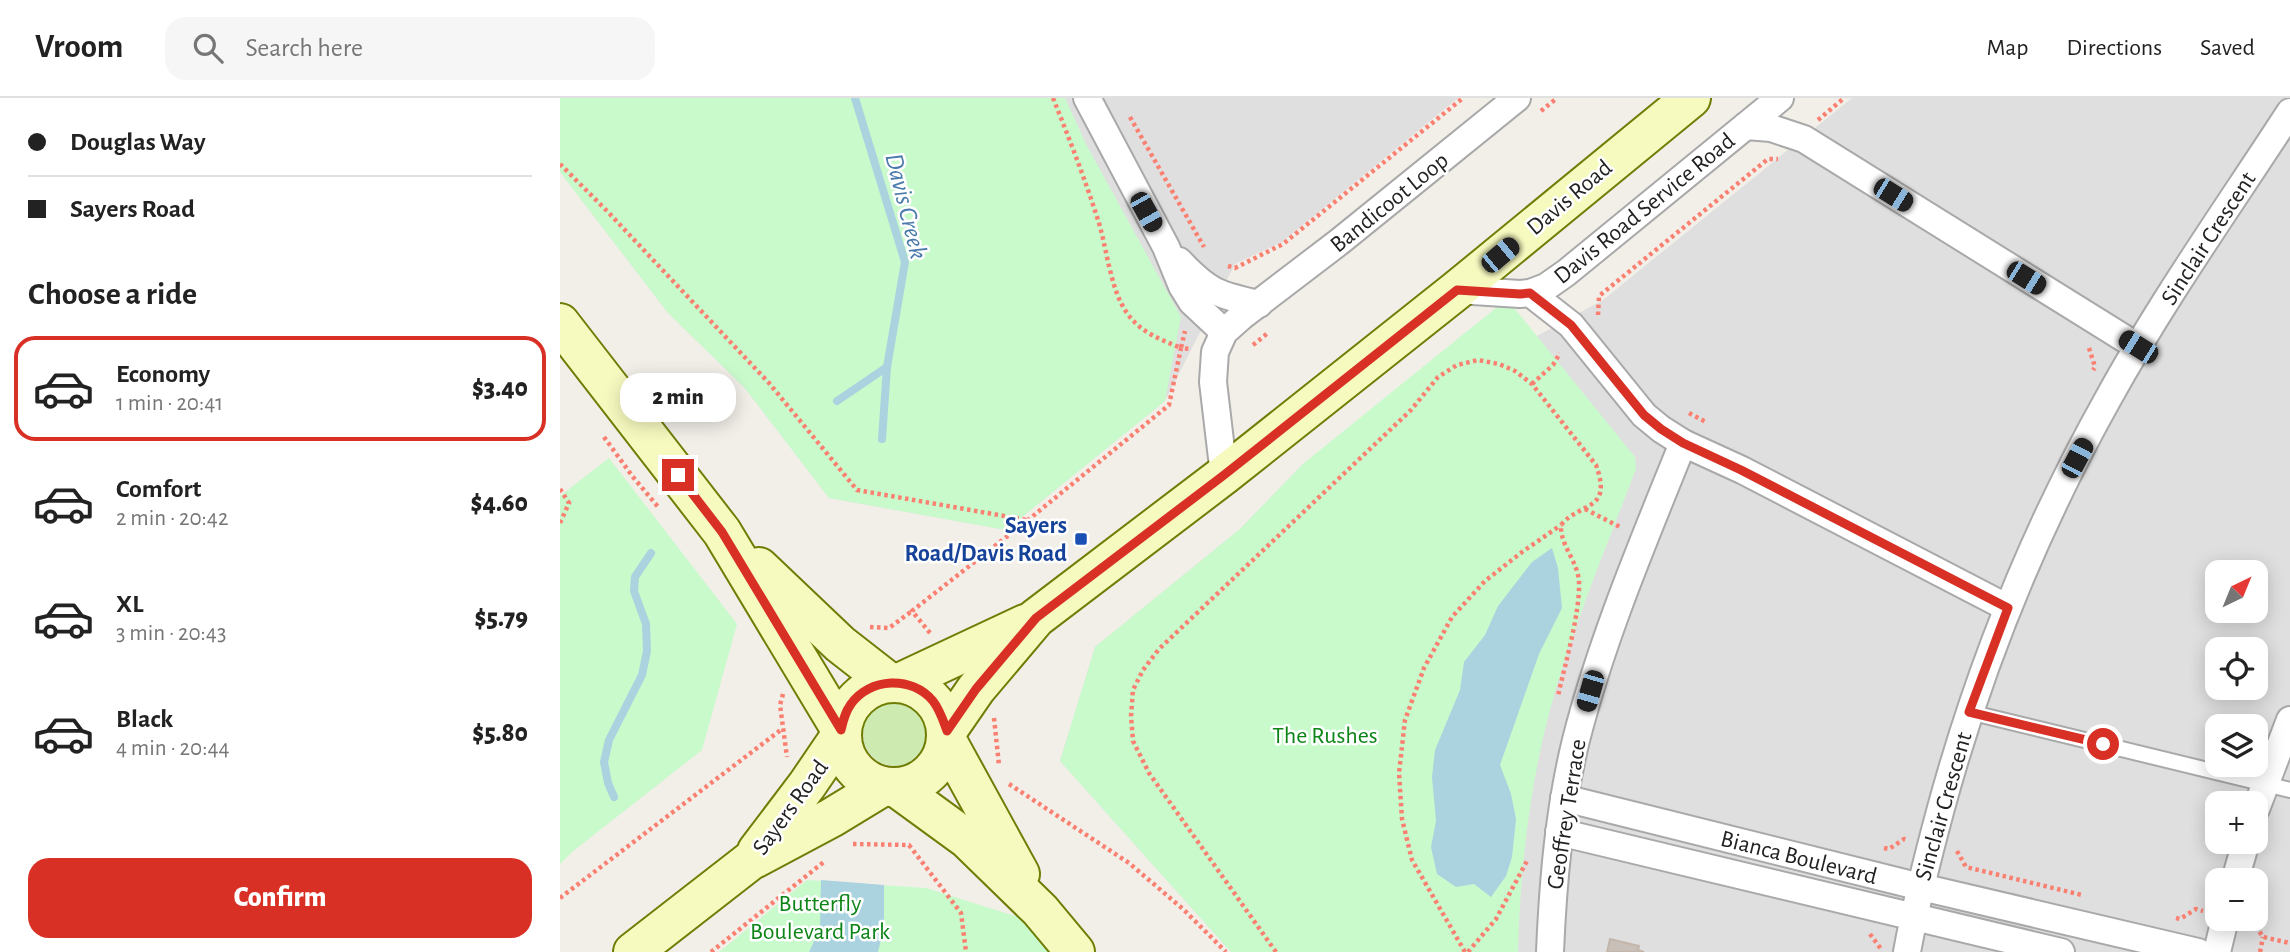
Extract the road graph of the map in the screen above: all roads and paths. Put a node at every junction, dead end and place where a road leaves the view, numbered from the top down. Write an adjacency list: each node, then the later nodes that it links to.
1 (1053, 98): 25 (path)
2 (1087, 98): 13 (street)
3 (1463, 98): 15 (path)
4 (1517, 98): 19 (street, Bandicoot Loop)
5 (1780, 98): 10 (street, Davis Road Service Road)
6 (1789, 98): 11 (street)
7 (1683, 103): 17 (main road, Davis Road)
8 (1124, 107): 14 (path)
9 (2290, 112): 24 (street, Sinclair Crescent)
10 (1746, 126): 11 (street); 16 (street, Davis Road Service Road)
11 (1804, 139): 21 (path); 24 (street)
12 (560, 164): 36 (path)
13 (1166, 247): 19 (street); 22 (street)
14 (1207, 252)
15 (1225, 265)
16 (1566, 273): 18 (street, Davis Road Service Road); 21 (street)
17 (1457, 290): 18 (street, Davis Road Service Road); 32 (main road, Davis Road)
18 (1530, 293): 21 (street)
19 (1259, 304): 22 (street, Bandicoot Loop)
20 (560, 323): 39 (main road, Sayers Road)
21 (1575, 330): 26 (path); 31 (street)
22 (1224, 332): 32 (street)
23 (2089, 347): 27 (path)
24 (2138, 347): 27 (street, Sinclair Crescent)
25 (1181, 348)
26 (1532, 384): 34 (path); 77 (path)
27 (2108, 399): 41 (street, Sinclair Crescent)
28 (1688, 412): 29 (path)
29 (1710, 424)
30 (601, 432): 35 (path)
31 (1683, 443): 40 (street, Geoffrey Terrace); 41 (street)
32 (1224, 475): 42 (main road, Davis Road)
33 (561, 491): 37 (path)
34 (1585, 509): 38 (path); 40 (path)
35 (667, 518)
36 (1028, 520)
37 (560, 523)
38 (1561, 525): 44 (path); 78 (path)
39 (722, 532): 43 (main road, Sayers Road); 49 (main road, Sayers Road)
40 (1645, 539): 57 (street, Geoffrey Terrace)
41 (2008, 608): 46 (street, Sinclair Crescent)
42 (1036, 618): 43 (main road, Davis Road); 50 (main road, Davis Road)
43 (895, 683): 49 (main road); 50 (main road)
44 (1557, 700)
45 (991, 709): 51 (path)
46 (1969, 712): 53 (lane); 63 (street, Sinclair Crescent)
47 (2290, 720): 53 (street)
48 (783, 729): 64 (path)
49 (841, 733): 54 (main road); 62 (main road, Sayers Road)
50 (946, 735): 54 (main road); 65 (main road)
51 (1000, 768)
52 (1002, 779): 76 (path)
53 (2264, 784): 55 (lane); 56 (street)
54 (890, 787): 62 (main road, Sayers Road); 65 (main road)
55 (2290, 790)
56 (2262, 791)
57 (1564, 798): 58 (street, Geoffrey Terrace); 63 (street, Bianca Boulevard)
58 (1559, 832): 66 (street, Bianca Boulevard); 79 (street, Geoffrey Terrace)
59 (844, 847): 74 (path)
60 (1529, 848): 78 (path)
61 (828, 858): 73 (path)
62 (750, 862): 72 (main road)
63 (1921, 887): 66 (street, Sinclair Crescent); 83 (street, Bianca Boulevard)
64 (560, 898)
65 (1040, 910): 75 (main road)
66 (1913, 916): 81 (street, Sinclair Crescent); 82 (street, Bianca Boulevard)
67 (1857, 931): 80 (path)
68 (2229, 931): 84 (street)
69 (2259, 931): 70 (path)
70 (2263, 937): 71 (path); 85 (path)
71 (2290, 943)
72 (632, 952)
73 (711, 952)
74 (965, 952)
75 (1075, 952)
76 (1226, 952)
77 (1276, 952)
78 (1467, 952)
79 (1550, 952)
80 (1889, 952)
81 (1908, 952)
82 (2061, 952)
83 (2198, 952)
84 (2217, 952)
85 (2260, 952)

